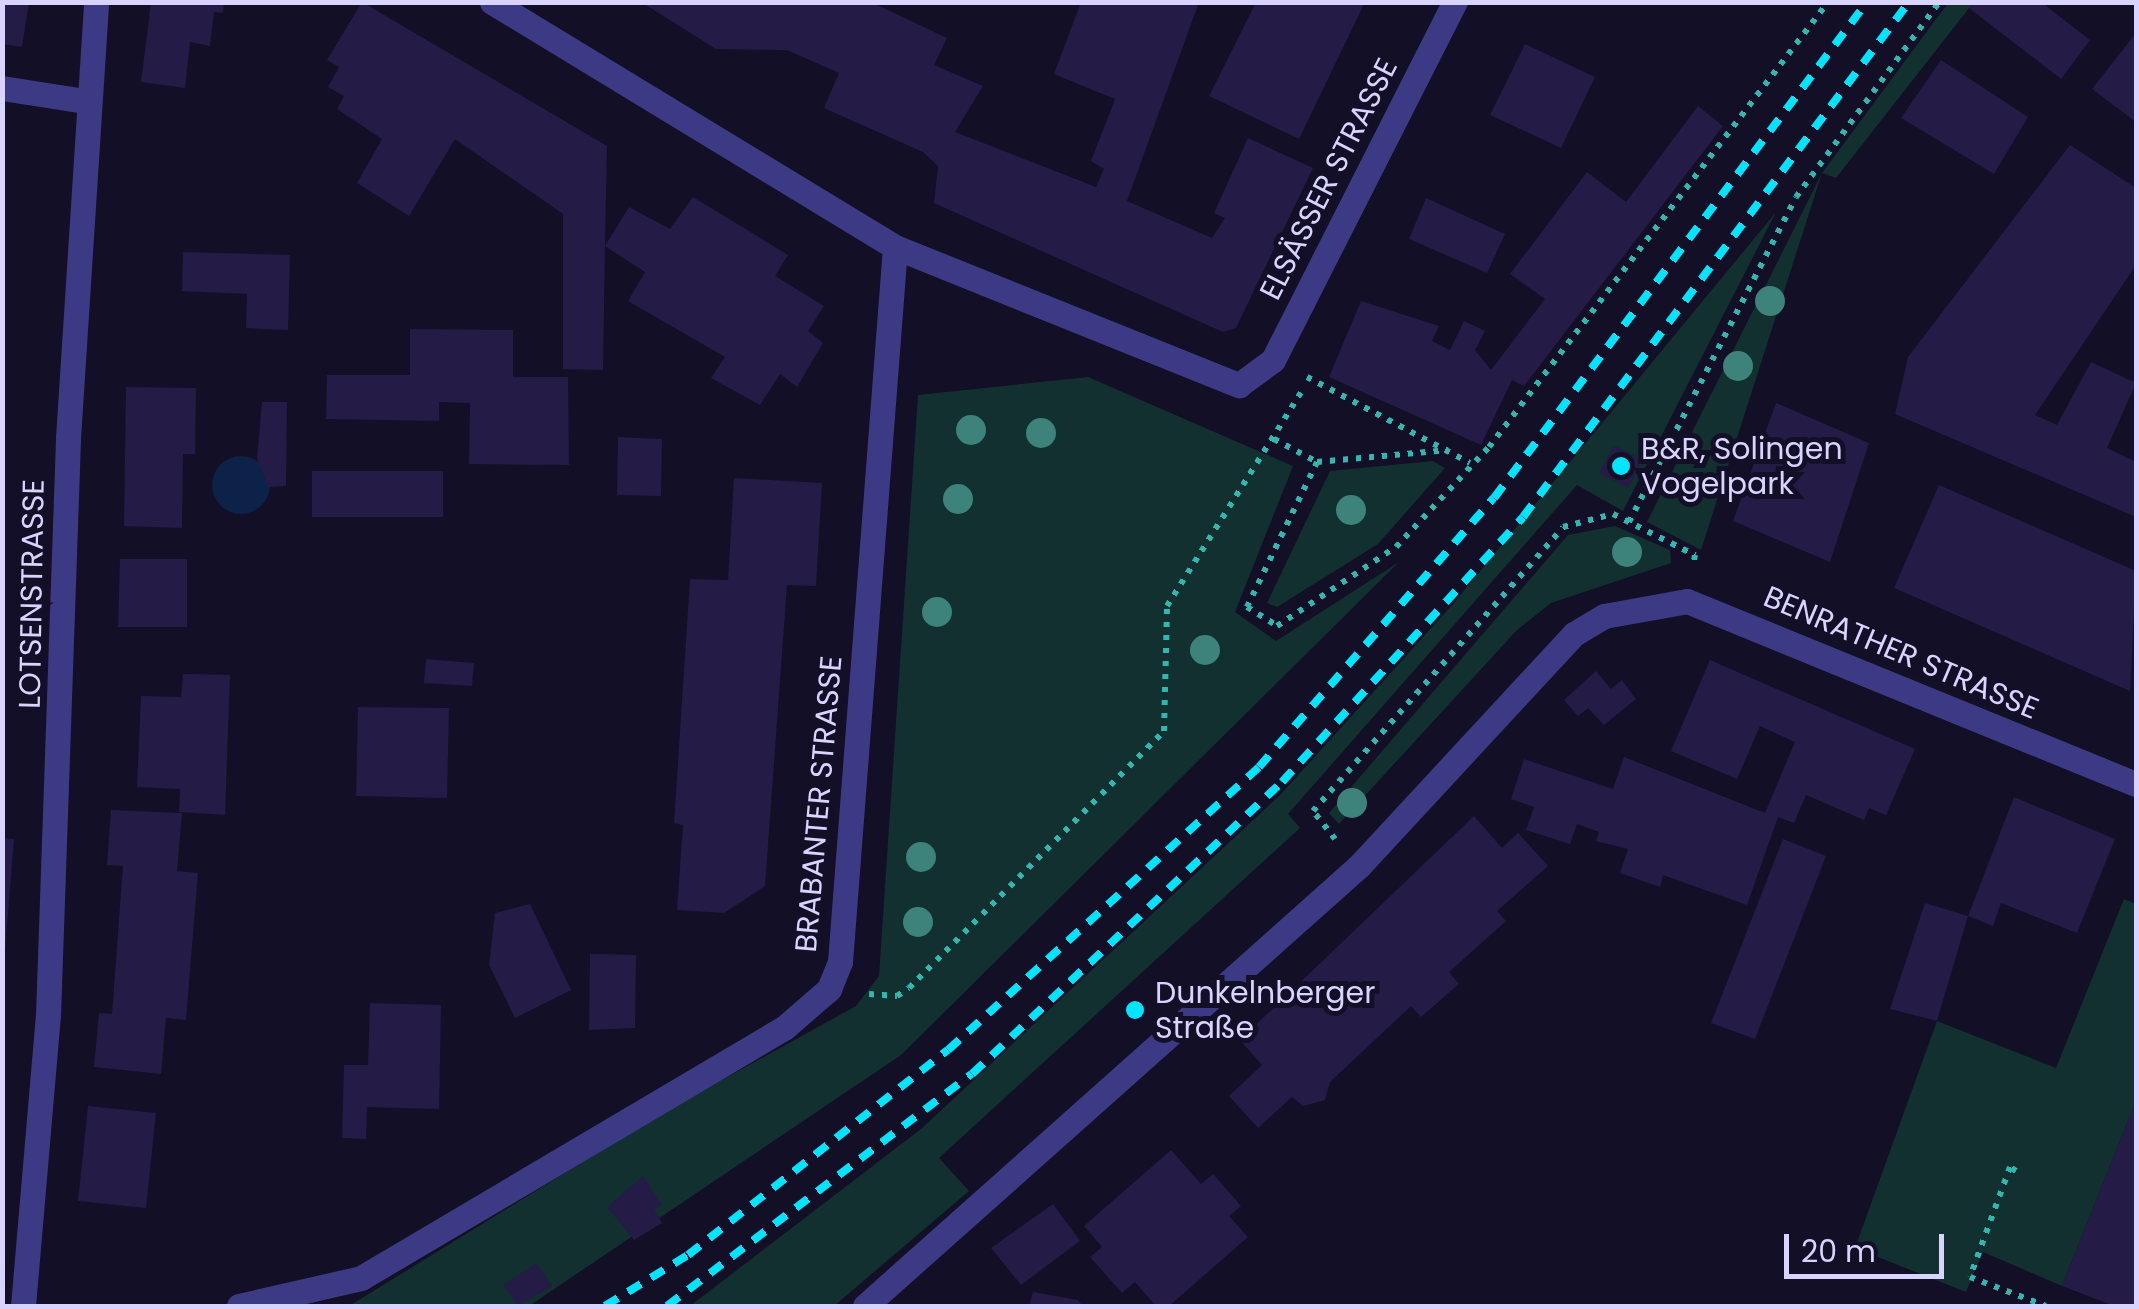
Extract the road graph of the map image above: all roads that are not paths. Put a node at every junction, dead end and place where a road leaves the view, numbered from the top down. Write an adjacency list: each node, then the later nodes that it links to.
1 (96, 2): 5 (street, LOTSENSTRASSE)
2 (492, 2): 6 (street)
3 (1455, 2): 6 (street, ELSÄSSER STRASSE)
4 (2, 88): 5 (street)
5 (85, 101): 8 (street, LOTSENSTRASSE)
6 (895, 247): 9 (street, BRABANTER STRASSE)
7 (2136, 784): 10 (street, BENRATHER STRASSE)
8 (23, 1306)
9 (239, 1306)
10 (865, 1306)

